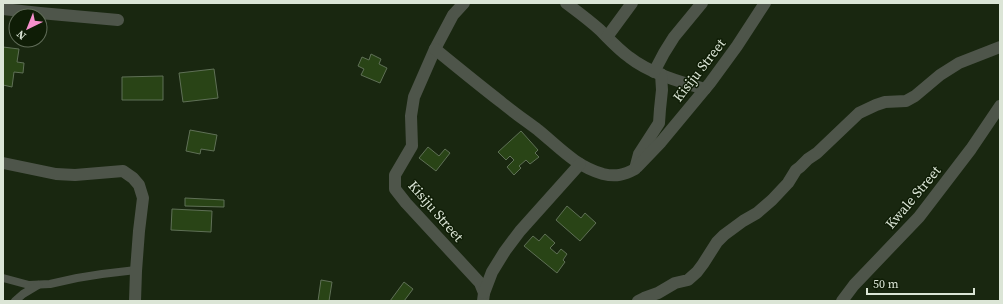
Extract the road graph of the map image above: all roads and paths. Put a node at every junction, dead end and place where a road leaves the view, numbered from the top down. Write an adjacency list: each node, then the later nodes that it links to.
1 (464, 3): 10 (street, Kisiju Street)
2 (566, 3): 8 (street)
3 (632, 3): 8 (street)
4 (702, 3): 11 (street)
5 (765, 3): 12 (street, Kisiju Street)
6 (3, 9): 7 (street)
7 (118, 20)
8 (607, 37): 11 (street)
9 (1000, 47): 23 (street)
10 (434, 49): 15 (street); 20 (street, Kisiju Street)
11 (657, 73): 12 (street); 16 (street)
12 (705, 89): 16 (street, Kisiju Street)
13 (1000, 106): 24 (street, Kwale Street)
14 (3, 163): 17 (street)
15 (580, 164): 16 (street); 20 (street)
16 (635, 169)
17 (136, 270): 19 (lane); 22 (street)
18 (3, 278): 19 (lane)
19 (38, 284): 21 (lane)
20 (484, 297)
21 (14, 301)
22 (135, 301)
23 (638, 301)
24 (842, 301)

